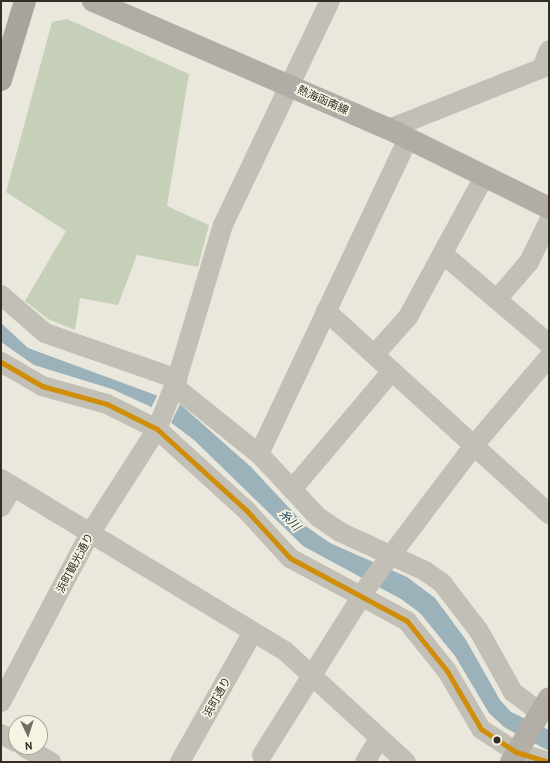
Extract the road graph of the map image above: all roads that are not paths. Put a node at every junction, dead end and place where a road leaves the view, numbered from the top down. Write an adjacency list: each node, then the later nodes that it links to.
1 (26, 1): 5 (highway)
2 (93, 1): 6 (main road, 熱海函南線)
3 (330, 1): 6 (street, 浜町観光通り)
4 (549, 50): 7 (street)
5 (2, 73)
6 (289, 84): 7 (main road, 熱海函南線); 20 (street, 浜町観光通り)
7 (399, 134): 8 (main road, 熱海函南線); 14 (street)
8 (484, 177): 9 (main road, 熱海函南線); 11 (street)
9 (549, 208)
10 (549, 221): 13 (street)
11 (443, 254): 13 (street); 16 (street)
12 (1, 295): 20 (street)
13 (498, 298): 15 (street)
14 (326, 311): 16 (street); 23 (street)
15 (549, 344)
16 (375, 354): 19 (street)
17 (549, 357): 22 (street)
18 (1, 362): 21 (street)
19 (392, 371): 22 (street); 25 (street)
20 (175, 383): 21 (street, 浜町観光通り); 23 (street)
21 (157, 429): 28 (street, 浜町観光通り); 30 (street)
22 (475, 444): 27 (street); 29 (street)
23 (259, 454): 25 (street)
24 (7, 482): 26 (street); 28 (street)
25 (294, 487): 29 (street)
26 (1, 507)
27 (549, 514)
28 (89, 535): 31 (street); 33 (street, 浜町観光通り)
29 (387, 560): 30 (street); 34 (street)
30 (366, 589): 32 (street); 36 (street)
31 (253, 632): 32 (street); 40 (street, 浜町通り)
32 (312, 674): 35 (street); 38 (street)
33 (1, 702)
34 (542, 710): 36 (street)
35 (378, 740): 41 (street); 42 (street)
36 (517, 751): 43 (street)
37 (38, 755): 39 (street)
38 (262, 755)
39 (51, 762)
40 (180, 762)
41 (365, 762)
42 (406, 762)
43 (548, 762)

